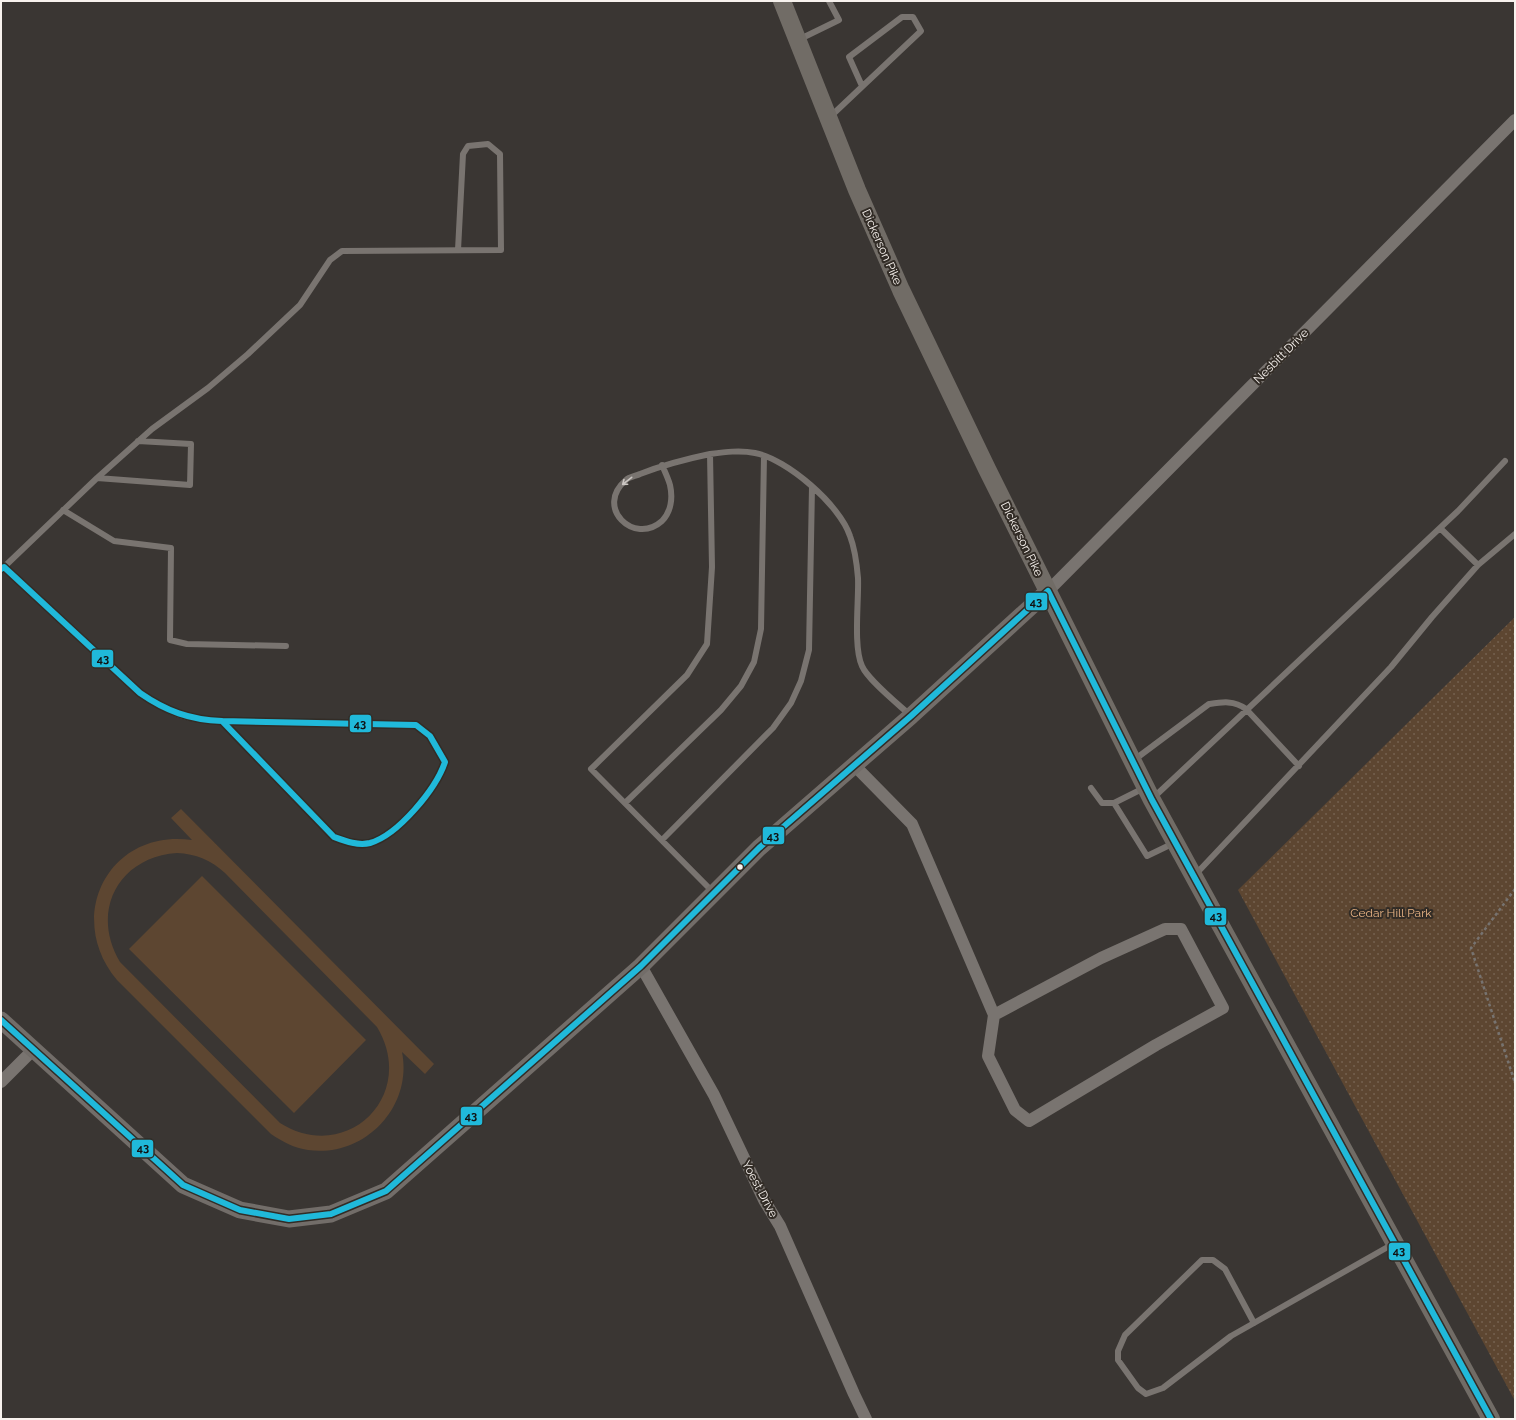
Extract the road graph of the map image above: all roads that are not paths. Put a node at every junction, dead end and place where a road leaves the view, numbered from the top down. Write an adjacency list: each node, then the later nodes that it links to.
1 (782, 1): 3 (main road, Dickerson Pike)
2 (829, 1): 3 (lane)
3 (798, 40): 5 (main road, Dickerson Pike)
4 (862, 86): 4 (lane); 5 (lane)
5 (828, 118): 20 (main road, Dickerson Pike)
6 (1515, 120): 20 (street, Nesbitt Drive)
7 (458, 250): 7 (lane); 8 (lane)
8 (138, 441): 13 (lane); 13 (lane)
9 (710, 454): 10 (lane); 12 (lane); 30 (lane)
10 (764, 456): 14 (lane); 30 (lane)
11 (1505, 461): 16 (lane)
12 (662, 465): 12 (lane, one-way to 12)
13 (97, 478): 15 (lane)
14 (812, 487): 23 (lane); 32 (lane)
15 (63, 510): 19 (lane); 21 (lane)
16 (1440, 528): 18 (lane); 22 (lane)
17 (1515, 534): 18 (lane)
18 (1478, 565): 27 (lane)
19 (2, 568): 24 (lane)
20 (1048, 591): 23 (street); 25 (main road, Dickerson Pike)
21 (286, 646)
22 (1246, 709): 25 (lane); 27 (lane); 29 (lane)
23 (911, 716): 26 (street)
24 (222, 722): 24 (lane)
25 (1132, 761): 29 (main road, Dickerson Pike)
26 (854, 765): 35 (street); 37 (street)
27 (1299, 766): 34 (lane)
28 (1091, 788): 31 (lane)
29 (1149, 793): 31 (lane); 33 (main road, Dickerson Pike)
30 (625, 803): 32 (lane)
31 (1114, 803): 33 (lane)
32 (662, 840): 35 (lane)
33 (1175, 842): 34 (main road, Dickerson Pike)
34 (1194, 876): 41 (main road, Dickerson Pike)
35 (714, 893): 36 (street)
36 (641, 966): 39 (street); 43 (street, Yoest Drive)
37 (994, 1015): 37 (street)
38 (1, 1020): 39 (street)
39 (33, 1050): 40 (street)
40 (1, 1082)
41 (1395, 1243): 42 (lane); 44 (main road, Dickerson Pike)
42 (1254, 1323): 42 (lane)
43 (866, 1419)
44 (1491, 1419)

